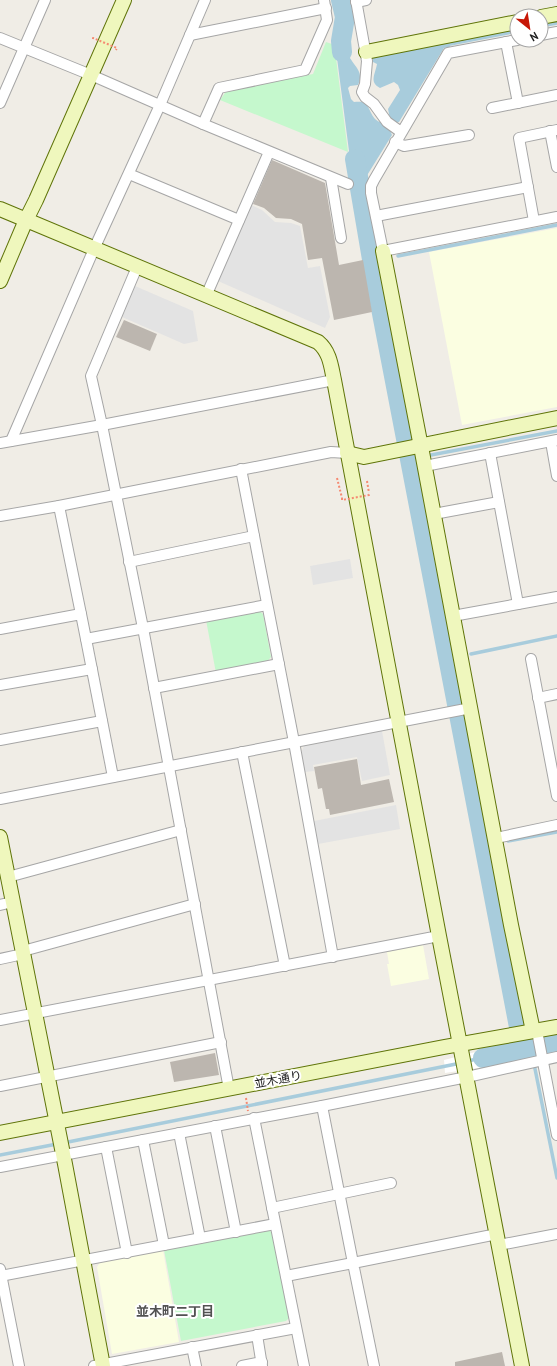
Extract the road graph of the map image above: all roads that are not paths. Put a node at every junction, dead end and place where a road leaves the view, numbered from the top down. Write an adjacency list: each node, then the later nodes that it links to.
1 (45, 0): 12 (street)
2 (124, 0): 14 (street)
3 (205, 0): 7 (street)
4 (359, 1): 13 (street)
5 (325, 4): 7 (street); 20 (street)
6 (509, 25): 11 (street)
7 (190, 35): 18 (street)
8 (0, 38): 12 (street)
9 (509, 41): 10 (street)
10 (506, 42): 11 (street); 17 (street)
11 (456, 43): 13 (street); 22 (street)
12 (23, 49): 14 (street); 16 (street)
13 (366, 52): 22 (street)
14 (91, 75): 18 (street); 34 (street)
15 (557, 96): 17 (street)
16 (0, 103)
17 (518, 103): 19 (street)
18 (160, 105): 20 (street); 27 (street)
19 (492, 108)
20 (203, 124): 25 (street)
21 (554, 131): 26 (street); 30 (street)
22 (401, 132): 24 (street)
23 (469, 135): 24 (street)
24 (395, 142): 32 (street)
25 (269, 152): 28 (street); 35 (street)
26 (557, 167)
27 (129, 174): 35 (street); 38 (street)
28 (331, 178): 29 (street); 37 (street)
29 (348, 184)
30 (528, 187): 32 (street); 36 (street)
31 (0, 209): 34 (street)
32 (376, 216): 39 (street)
33 (557, 216): 36 (street)
34 (26, 220): 38 (street); 41 (street)
35 (239, 220): 42 (street)
36 (534, 221): 39 (street)
37 (341, 238)
38 (94, 249): 40 (street); 46 (street)
39 (383, 251): 49 (street)
40 (137, 267): 42 (street); 45 (street)
41 (0, 280)
42 (206, 296): 43 (street)
43 (334, 380): 45 (street); 51 (street)
44 (557, 418): 49 (street)
45 (102, 425): 46 (street); 55 (street)
46 (11, 441): 48 (street)
47 (554, 441): 50 (street); 54 (street)
48 (0, 443)
49 (413, 447): 51 (street); 52 (street)
50 (490, 453): 52 (street); 56 (street)
51 (347, 454): 53 (street); 79 (street)
52 (425, 466): 58 (street)
53 (241, 469): 55 (street); 60 (street)
54 (557, 476)
55 (115, 494): 57 (street); 61 (street)
56 (499, 502): 58 (street); 63 (street)
57 (59, 506): 59 (street); 65 (street)
58 (434, 514): 66 (street)
59 (0, 516)
60 (254, 536): 61 (street); 64 (street)
61 (129, 562): 67 (street)
62 (557, 597): 63 (street)
63 (518, 604): 66 (street)
64 (267, 605): 67 (street); 71 (street)
65 (81, 614): 68 (street); 69 (street)
66 (453, 616): 77 (street)
67 (143, 628): 69 (street); 74 (street)
68 (0, 629)
69 (86, 640): 72 (street)
70 (531, 659): 76 (street)
71 (279, 664): 74 (street); 81 (street)
72 (92, 669): 73 (street); 78 (street)
73 (0, 685)
74 (154, 688): 83 (street)
75 (557, 694): 76 (street)
76 (538, 698): 85 (street)
77 (462, 710): 79 (street); 90 (street)
78 (102, 721): 80 (street); 84 (street)
79 (399, 722): 81 (street); 94 (street)
80 (0, 740)
81 (294, 742): 82 (street); 96 (street)
82 (242, 752): 83 (street); 98 (street)
83 (169, 767): 84 (street); 88 (street)
84 (113, 777): 86 (street)
85 (557, 796)
86 (0, 799)
87 (557, 825): 90 (street)
88 (181, 830): 91 (street); 93 (street)
89 (0, 837): 91 (street)
90 (496, 838): 103 (street)
91 (8, 877): 92 (street)
92 (6, 904): 95 (street)
93 (195, 904): 95 (street); 99 (street)
94 (439, 936): 96 (street); 105 (street)
95 (23, 953): 97 (street); 100 (street)
96 (333, 957): 98 (street)
97 (0, 959)
98 (285, 966): 99 (street)
99 (210, 980): 100 (street); 104 (street)
100 (35, 1013): 101 (street); 109 (street)
101 (0, 1020)
102 (557, 1027): 103 (street, 並木通り)
103 (536, 1034): 105 (street, 並木通り); 107 (street)
104 (221, 1042): 109 (street); 111 (street)
105 (461, 1050): 108 (street); 111 (street, 並木通り)
106 (557, 1057): 107 (street)
107 (538, 1060): 108 (street); 117 (street)
108 (466, 1074): 112 (street); 129 (street)
109 (47, 1077): 110 (street); 118 (street)
110 (0, 1086)
111 (229, 1089): 118 (street, 並木通り)
112 (322, 1106): 113 (street); 123 (street)
113 (251, 1115): 114 (street); 124 (street)
114 (215, 1126): 116 (street); 126 (street)
115 (0, 1133): 118 (street, 並木通り)
116 (179, 1133): 119 (street); 128 (street)
117 (557, 1135)
118 (60, 1140): 120 (street); 121 (street); 132 (street)
119 (144, 1140): 120 (street); 130 (street)
120 (106, 1147): 131 (street)
121 (0, 1167)
122 (391, 1183): 123 (street)
123 (340, 1194): 124 (street); 133 (street)
124 (272, 1208): 125 (street)
125 (275, 1224): 126 (street); 135 (street)
126 (236, 1232): 128 (street)
127 (557, 1234): 129 (street)
128 (200, 1238): 130 (street)
129 (498, 1240): 133 (street); 146 (street)
130 (164, 1245): 131 (street)
131 (127, 1252): 132 (street)
132 (83, 1261): 134 (street); 140 (street)
133 (354, 1263): 135 (street); 145 (street)
134 (0, 1274): 141 (street)
135 (286, 1276): 136 (street)
136 (296, 1328): 137 (street); 144 (street)
137 (257, 1335): 138 (street); 139 (street)
138 (192, 1347): 140 (street); 142 (street)
139 (262, 1364): 143 (street)
140 (99, 1365)
141 (19, 1366)
142 (196, 1366)
143 (242, 1366)
144 (304, 1366)
145 (374, 1366)
146 (522, 1366)

